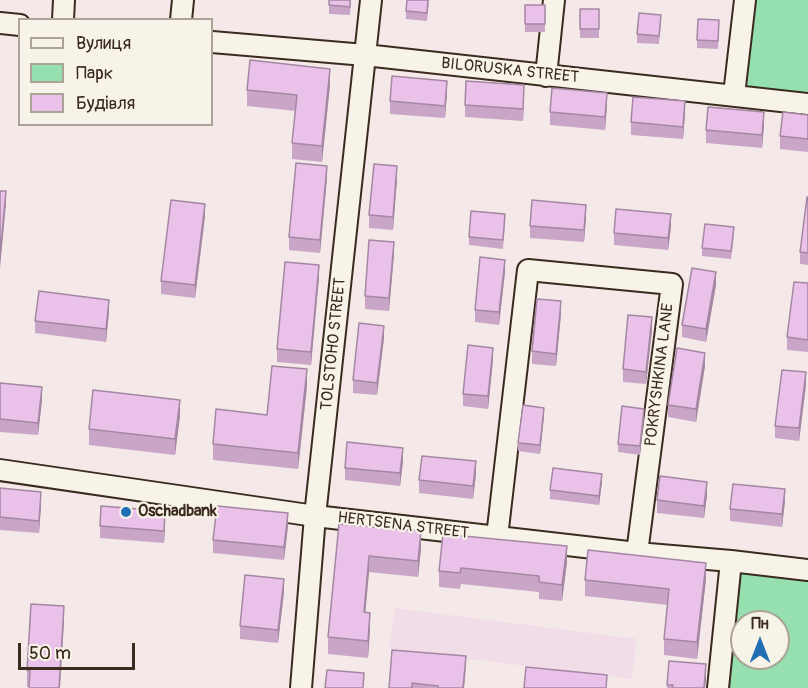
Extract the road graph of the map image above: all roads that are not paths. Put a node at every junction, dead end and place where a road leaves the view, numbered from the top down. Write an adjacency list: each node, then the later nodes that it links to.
1 (64, 0): 6 (street)
2 (183, 0): 7 (street)
3 (371, 0): 11 (street, TOLSTOHO STREET)
4 (554, 0): 12 (street)
5 (745, 0): 13 (street)
6 (63, 18)
7 (181, 18)
8 (0, 23): 9 (street)
9 (18, 25)
10 (213, 42): 11 (street, BILORUSKA STREET)
11 (365, 55): 12 (street, BILORUSKA STREET); 16 (street, TOLSTOHO STREET)
12 (546, 76): 13 (street, BILORUSKA STREET)
13 (734, 95): 14 (street, BILORUSKA STREET)
14 (808, 104)
15 (0, 470): 16 (street, HERTSENA STREET)
16 (315, 516): 17 (street, HERTSENA STREET); 21 (street, TOLSTOHO STREET)
17 (497, 537): 18 (street, HERTSENA STREET); 18 (street, POKRYSHKINA LANE)
18 (637, 553): 19 (street, HERTSENA STREET)
19 (731, 561): 20 (street, HERTSENA STREET); 22 (street)
20 (808, 570)
21 (301, 688)
22 (718, 688)

